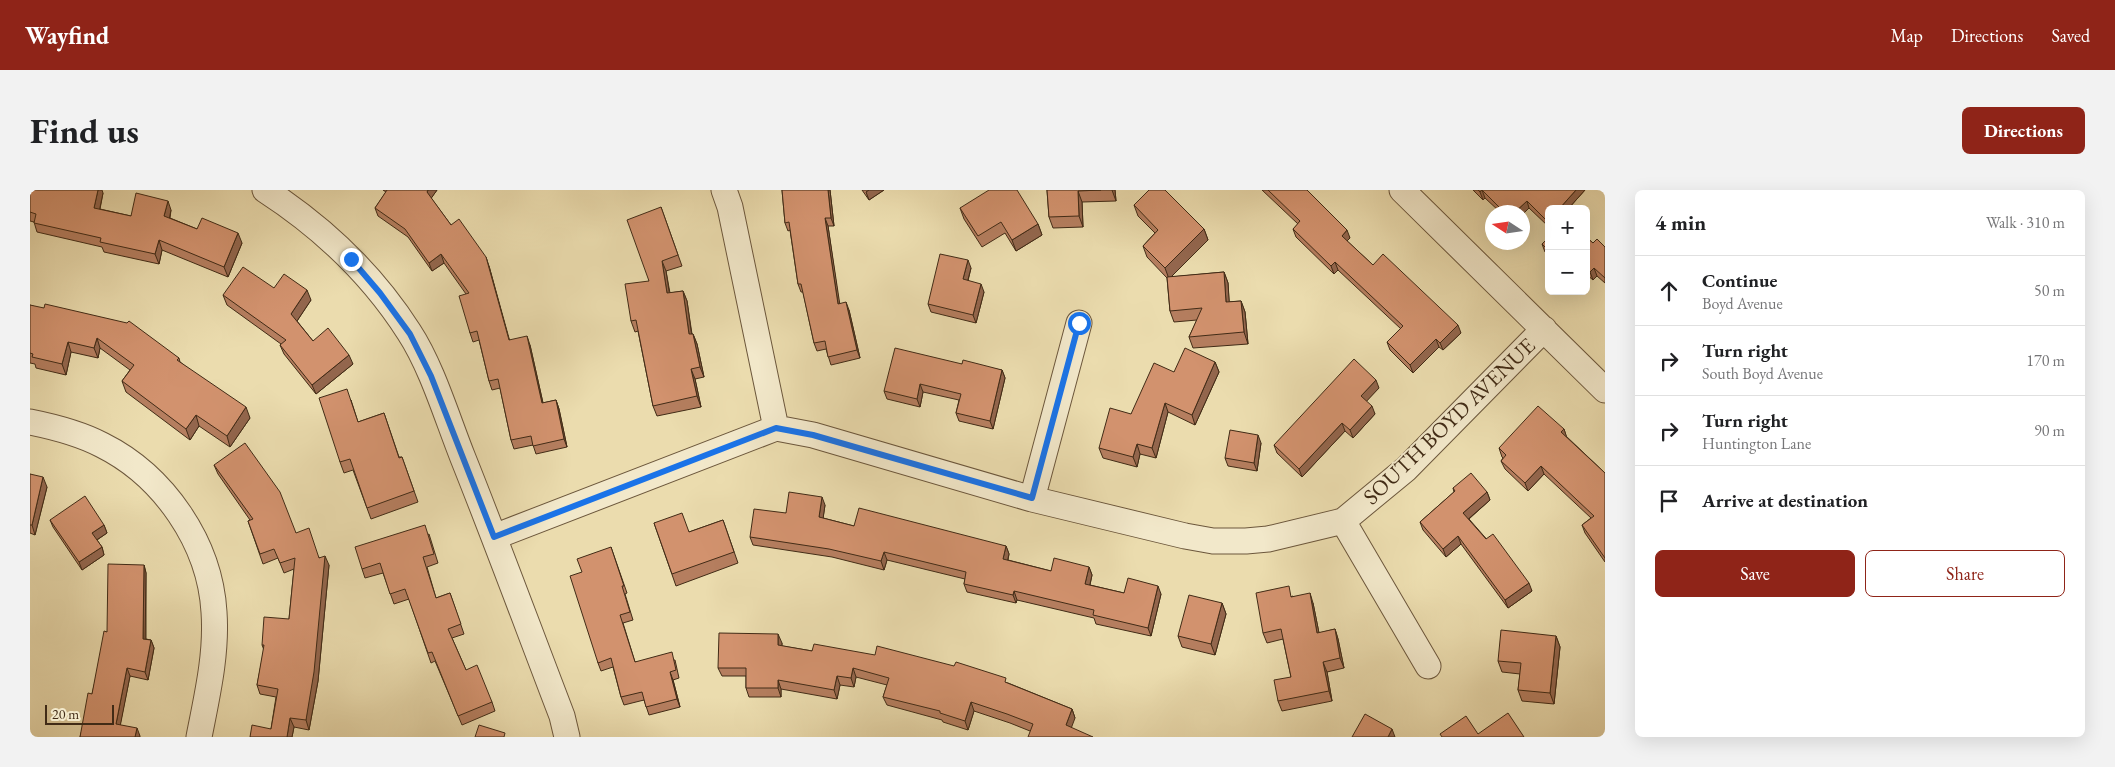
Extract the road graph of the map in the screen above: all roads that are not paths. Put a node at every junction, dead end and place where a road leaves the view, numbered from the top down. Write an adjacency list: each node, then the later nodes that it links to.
1 (264, 190): 11 (street)
2 (724, 190): 8 (street)
3 (1402, 190): 5 (street)
4 (1079, 323): 9 (street)
5 (1544, 329): 6 (street); 10 (street, SOUTH BOYD AVENUE)
6 (1605, 390)
7 (30, 422): 13 (street)
8 (776, 428): 9 (street, SOUTH BOYD AVENUE); 11 (street)
9 (1032, 498): 10 (street, SOUTH BOYD AVENUE)
10 (1343, 521): 12 (street)
11 (494, 537): 14 (street)
12 (1428, 666)
13 (199, 737)
14 (567, 737)

